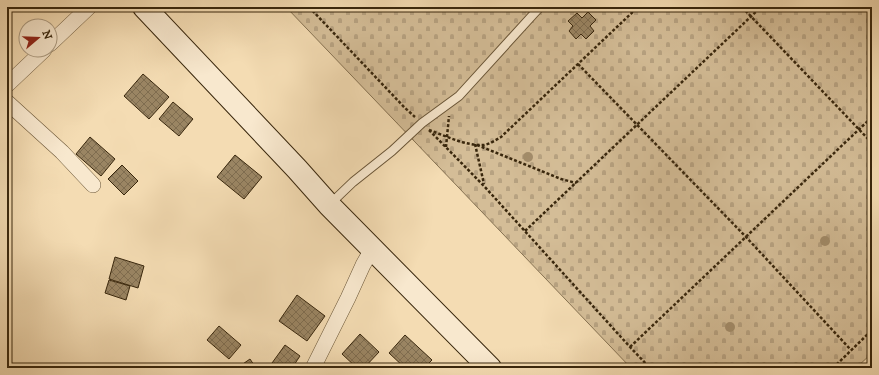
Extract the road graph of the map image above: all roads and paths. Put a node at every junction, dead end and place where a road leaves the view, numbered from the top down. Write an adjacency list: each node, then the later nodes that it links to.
1 (89, 7): 9 (street)
2 (144, 7): 27 (main road)
3 (309, 7): 16 (path)
4 (540, 7): 13 (lane)
5 (638, 7): 11 (path)
6 (742, 7): 8 (path)
7 (761, 7): 8 (path)
8 (751, 17): 17 (path); 19 (path)
9 (58, 36)
10 (36, 58): 12 (street)
11 (578, 64): 17 (path); 21 (path)
12 (7, 85)
13 (459, 96): 16 (lane); 20 (path)
14 (7, 102): 25 (street)
15 (872, 117): 19 (path)
16 (422, 123): 18 (path); 27 (lane)
17 (638, 125): 24 (path); 29 (path)
18 (429, 130): 20 (path); 23 (path)
19 (859, 130): 22 (path); 29 (path)
20 (446, 136): 21 (path); 23 (path)
21 (475, 144): 24 (path); 26 (path)
22 (872, 144)
23 (446, 147): 26 (path)
24 (576, 183): 28 (path)
25 (93, 185)
26 (484, 186): 28 (path)
27 (329, 205): 30 (main road)
28 (525, 231): 32 (path)
29 (746, 237): 32 (path); 33 (path)
30 (372, 249): 34 (street); 35 (main road)
31 (872, 330): 33 (path)
32 (630, 347): 36 (path)
33 (851, 350): 37 (path)
34 (313, 368)
35 (490, 368)
36 (650, 368)
37 (833, 368)

